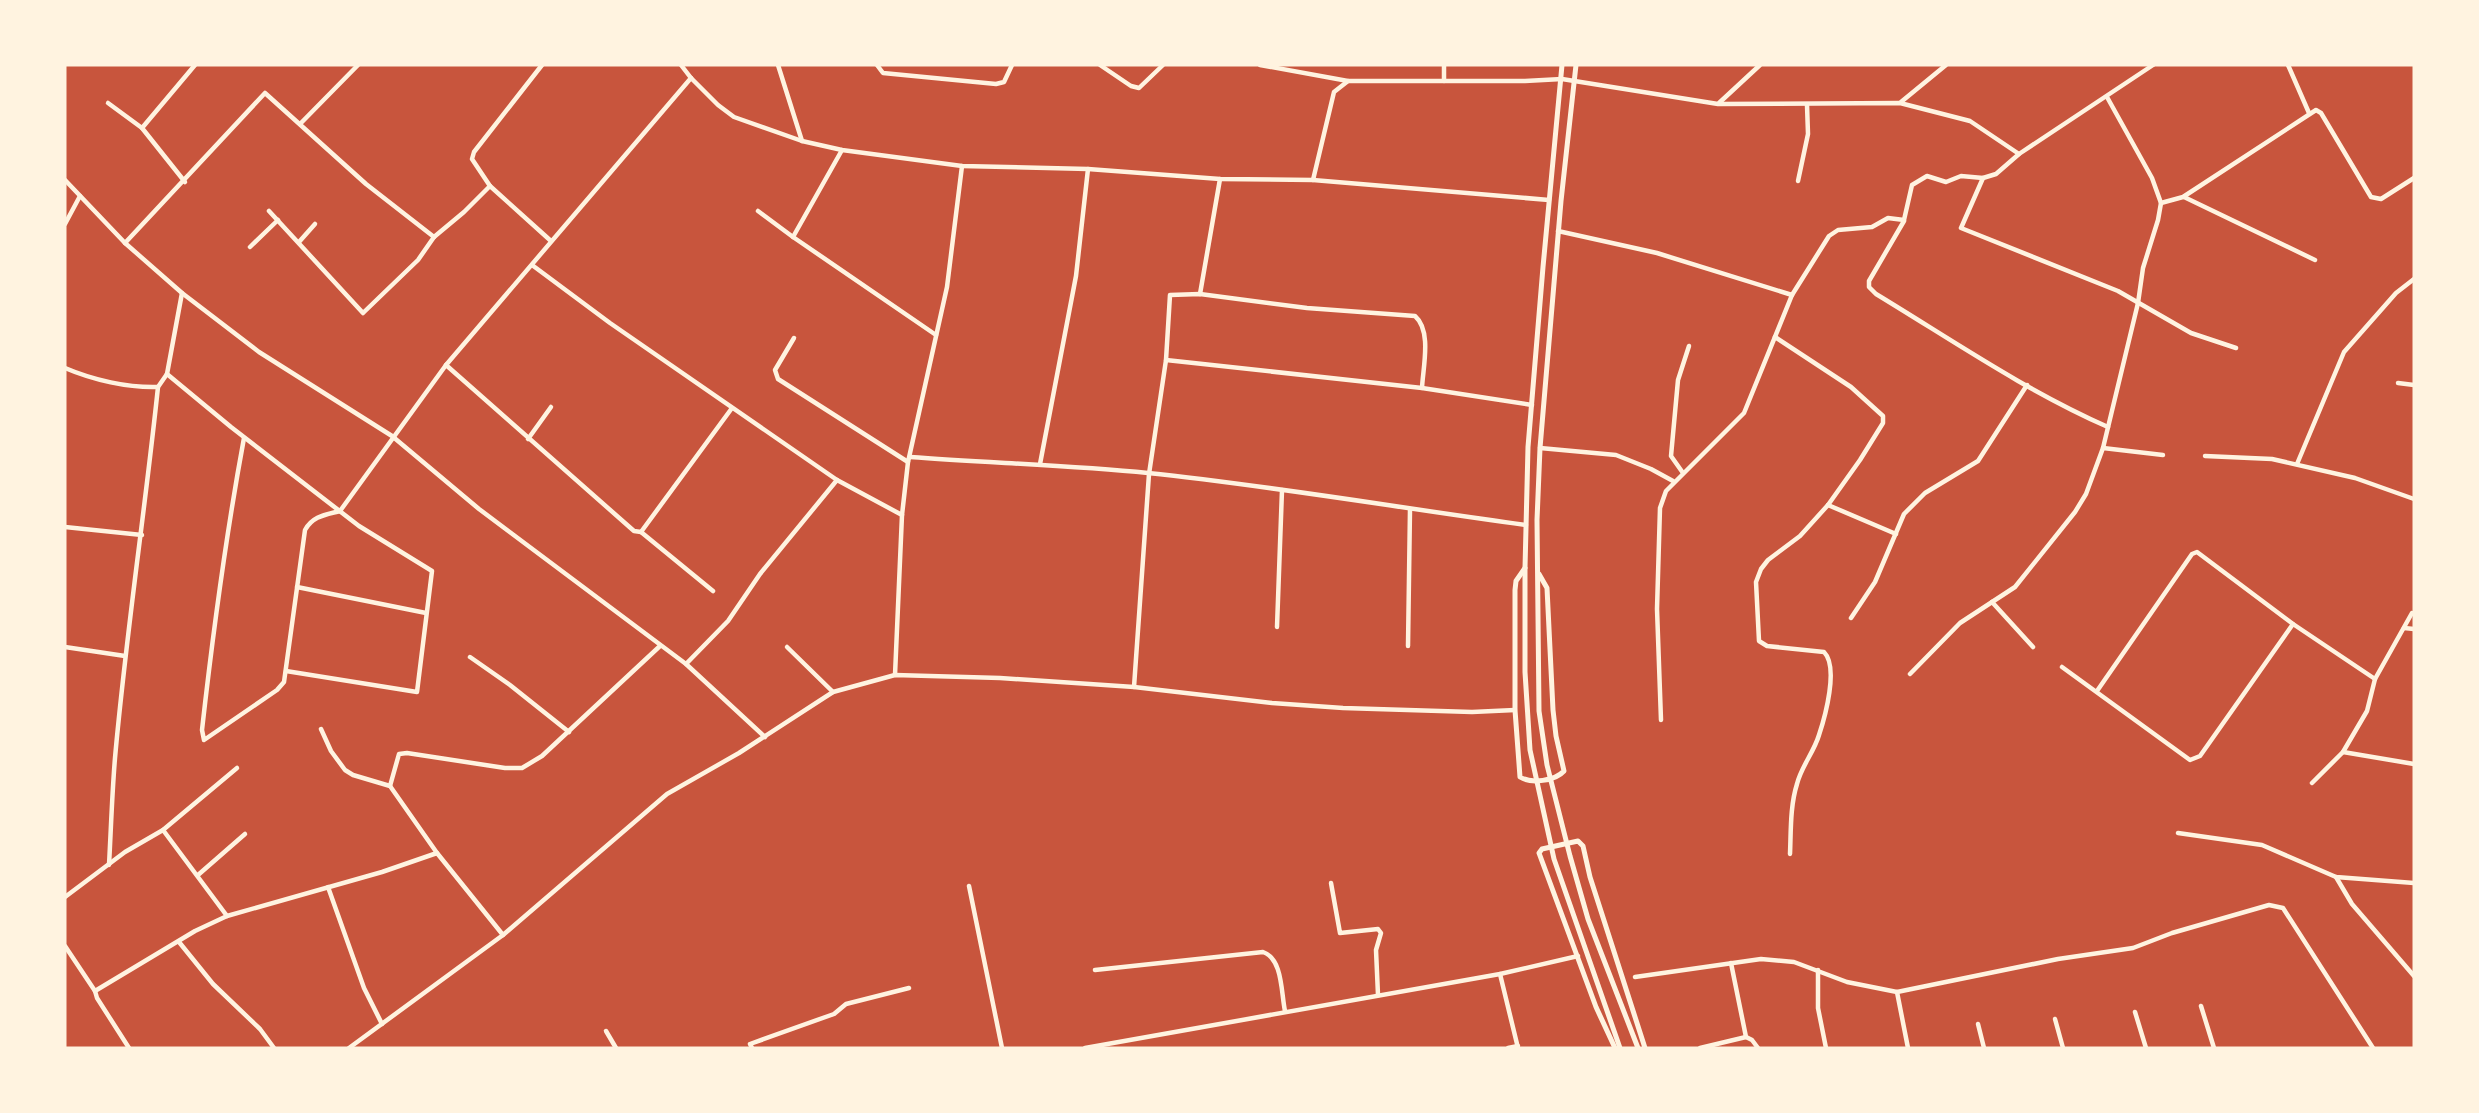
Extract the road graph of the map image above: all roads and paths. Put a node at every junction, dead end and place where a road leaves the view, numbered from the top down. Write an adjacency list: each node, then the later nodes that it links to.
1 (184, 65): 18 (street)
2 (358, 65): 30 (street)
3 (542, 65): 44 (street)
4 (681, 65): 19 (street)
5 (778, 65): 32 (street)
6 (877, 65): 7 (street)
7 (1012, 65)
8 (1100, 65): 9 (street)
9 (1163, 65)
10 (1259, 65): 22 (street)
11 (1444, 65): 23 (street)
12 (1562, 65): 20 (street)
13 (1576, 65): 21 (street)
14 (1759, 65): 27 (street)
15 (1946, 65): 26 (street)
16 (2153, 65): 24 (street)
17 (2288, 65): 29 (street)
18 (192, 67): 31 (street)
19 (691, 78): 32 (street); 58 (street)
20 (1562, 79): 21 (street); 23 (street); 47 (street)
21 (1575, 80): 27 (street); 55 (street)
22 (1348, 81): 23 (street); 41 (street)
23 (1444, 81)
24 (2107, 97): 34 (street); 48 (street)
25 (108, 103): 31 (street)
26 (1900, 103): 28 (street); 34 (street)
27 (1718, 104): 28 (street)
28 (1807, 105): 42 (street)
29 (2308, 113): 38 (street); 46 (street)
30 (300, 124): 43 (street); 56 (street)
31 (142, 128): 43 (street)
32 (802, 141): 33 (street)
33 (842, 150): 35 (street); 57 (street)
34 (2019, 154): 37 (street)
35 (962, 166): 36 (street); 69 (street)
36 (1088, 169): 39 (street); 95 (street)
37 (1983, 178): 52 (street); 68 (street)
38 (2414, 178)
39 (1220, 179): 41 (street); 66 (street)
40 (65, 180): 45 (street)
41 (1312, 180): 47 (street)
42 (1798, 181)
43 (185, 182): 60 (street)
44 (490, 186): 56 (street); 58 (street)
45 (80, 196): 53 (street); 60 (street)
46 (2183, 197): 48 (street); 62 (street)
47 (1549, 200): 83 (street)
48 (2161, 203): 68 (street)
49 (269, 211): 51 (street)
50 (758, 212): 57 (street)
51 (278, 220): 59 (street); 61 (street)
52 (1904, 220): 67 (street); 79 (street)
53 (65, 224)
54 (315, 224): 59 (street)
55 (1558, 231): 67 (street); 90 (street)
56 (434, 237): 59 (street)
57 (793, 237): 69 (street)
58 (551, 241): 63 (street)
59 (299, 242)
60 (125, 243): 65 (street)
61 (250, 247)
62 (2315, 260)
63 (532, 265): 75 (street); 85 (street)
64 (2414, 279): 96 (street)
65 (182, 293): 77 (street); 87 (street)
66 (1200, 294): 74 (street); 82 (street)
67 (1792, 295): 70 (street)
68 (2138, 303): 73 (street); 86 (street)
69 (936, 335): 94 (street)
70 (1775, 337): 97 (street); 103 (street)
71 (794, 338): 94 (street)
72 (1689, 346): 97 (street)
73 (2236, 348)
74 (1166, 360): 82 (street); 98 (street)
75 (446, 365): 87 (street); 89 (street)
76 (65, 368): 81 (street)
77 (167, 373): 81 (street); 88 (street)
78 (2398, 383): 80 (street)
79 (2026, 385): 86 (street); 110 (street)
80 (2414, 385)
81 (159, 387): 111 (street)
82 (1422, 388): 83 (street)
83 (1532, 405): 107 (street)
84 (551, 407): 89 (street)
85 (733, 408): 99 (street); 109 (street)
86 (2108, 427): 91 (street)
87 (392, 436): 105 (street); 124 (street)
88 (244, 438): 105 (street); 133 (street)
89 (528, 439): 109 (street)
90 (1540, 448): 100 (street); 113 (street)
91 (2103, 448): 92 (street); 116 (street)
92 (2163, 455)
93 (2205, 456): 96 (street)
94 (909, 460): 95 (street); 106 (street)
95 (1040, 464): 98 (street)
96 (2297, 464): 102 (street)
97 (1683, 472): 100 (street)
98 (1149, 474): 101 (street); 137 (street)
99 (837, 480): 106 (street); 131 (street)
100 (1673, 482): 141 (street)
101 (1282, 490): 104 (street); 121 (street)
102 (2414, 499)
103 (1828, 505): 110 (street); 154 (street)
104 (1410, 509): 107 (street); 125 (street)
105 (340, 511): 114 (street); 117 (street)
106 (902, 515): 135 (street)
107 (1526, 524): 112 (street)
108 (65, 527): 111 (street)
109 (641, 532): 115 (street)
110 (1896, 534): 119 (street)
111 (142, 535): 129 (street)
112 (1525, 568): 140 (street); 195 (street)
113 (1539, 573): 140 (street); 196 (street)
114 (297, 587): 117 (street); 133 (street)
115 (713, 591)
116 (1992, 602): 128 (street); 134 (street)
117 (425, 613): 133 (street)
118 (2412, 613): 122 (street)
119 (1851, 618)
120 (2293, 624): 136 (street); 138 (street); 138 (street)
121 (1277, 627)
122 (2404, 628): 123 (street); 136 (street)
123 (2414, 629)
124 (660, 646): 131 (street); 143 (street)
125 (1408, 646)
126 (65, 647): 129 (street)
127 (787, 647): 139 (street)
128 (2033, 648)
129 (125, 656): 155 (street)
130 (470, 657): 143 (street)
131 (686, 664): 144 (street)
132 (2062, 667): 138 (street)
133 (286, 671)
134 (1910, 674)
135 (895, 675): 137 (street); 139 (street)
136 (2375, 679): 145 (street)
137 (1134, 687): 140 (street)
138 (2097, 691)
139 (833, 692): 144 (street)
140 (1515, 710)
141 (1661, 720)
142 (321, 729): 149 (street)
143 (569, 732): 149 (street)
144 (765, 737): 164 (street)
145 (2343, 752): 146 (street); 148 (street)
146 (2414, 764)
147 (237, 768): 150 (street)
148 (2312, 783)
149 (390, 786): 153 (street)
150 (163, 830): 155 (street); 156 (street)
151 (2178, 833): 157 (street)
152 (245, 834): 156 (street)
153 (437, 853): 161 (street); 164 (street)
154 (1790, 854)
155 (109, 865): 162 (street)
156 (198, 875): 163 (street)
157 (2336, 877): 159 (street); 173 (street)
158 (1331, 883): 177 (street)
159 (2414, 883)
160 (969, 886): 192 (street)
161 (328, 887): 163 (street); 182 (street)
162 (65, 897)
163 (227, 916): 165 (street)
164 (503, 935): 182 (street)
165 (179, 942): 175 (street); 188 (street)
166 (65, 946): 175 (street)
167 (1577, 956): 171 (street); 195 (street); 197 (street)
168 (1731, 964): 170 (street); 172 (street); 185 (street)
169 (1095, 970): 179 (street)
170 (1818, 970): 176 (street); 200 (street)
171 (1500, 974): 177 (street); 186 (street)
172 (1635, 976)
173 (2414, 976)
174 (909, 988): 191 (street)
175 (95, 991): 187 (street)
176 (1897, 992): 201 (street); 206 (street)
177 (1378, 995): 179 (street)
178 (2201, 1006): 205 (street)
179 (1285, 1012): 193 (street)
180 (2135, 1012): 204 (street)
181 (2055, 1019): 203 (street)
182 (382, 1024): 189 (street)
183 (1978, 1024): 202 (street)
184 (606, 1031): 190 (street)
185 (1746, 1037): 198 (street); 199 (street)
186 (1518, 1047): 194 (street)
187 (129, 1048)
188 (274, 1048)
189 (349, 1048)
190 (616, 1048)
191 (752, 1048)
192 (1002, 1048)
193 (1085, 1048)
194 (1508, 1048)
195 (1617, 1048)
196 (1638, 1048)
197 (1645, 1048)
198 (1699, 1048)
199 (1758, 1048)
200 (1826, 1048)
201 (1909, 1048)
202 (1984, 1048)
203 (2063, 1048)
204 (2146, 1048)
205 (2214, 1048)
206 (2373, 1048)

